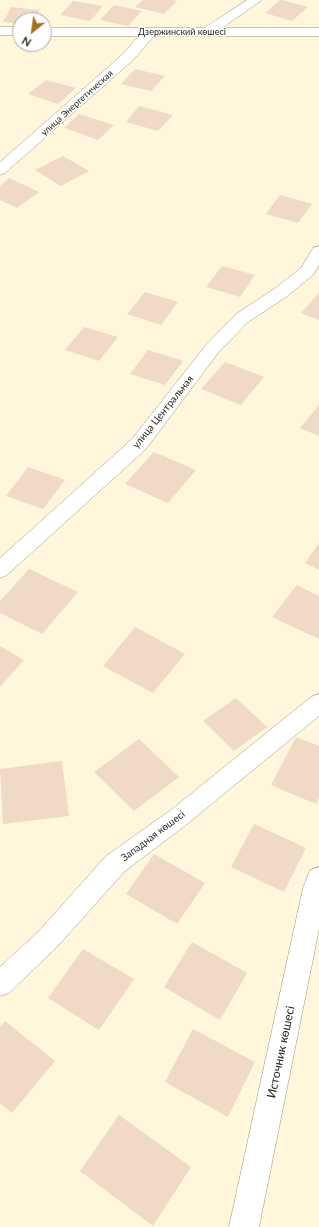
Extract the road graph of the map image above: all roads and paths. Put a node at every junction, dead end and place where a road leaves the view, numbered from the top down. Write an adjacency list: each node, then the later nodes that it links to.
1 (256, 0): 6 (street)
2 (0, 31): 3 (street)
3 (12, 32)
4 (52, 32): 5 (street, Дзержинский көшесі)
5 (150, 32): 6 (street, Дзержинский көшесі); 8 (street, улица Энергетическая)
6 (208, 32): 7 (street, Дзержинский көшесі)
7 (319, 32)
8 (0, 170)
9 (319, 251): 10 (street, улица Центральная)
10 (0, 570)
11 (319, 703): 13 (street, Западная көшесі)
12 (319, 878): 14 (street, Источник көшесі)
13 (0, 984)
14 (244, 1227)

